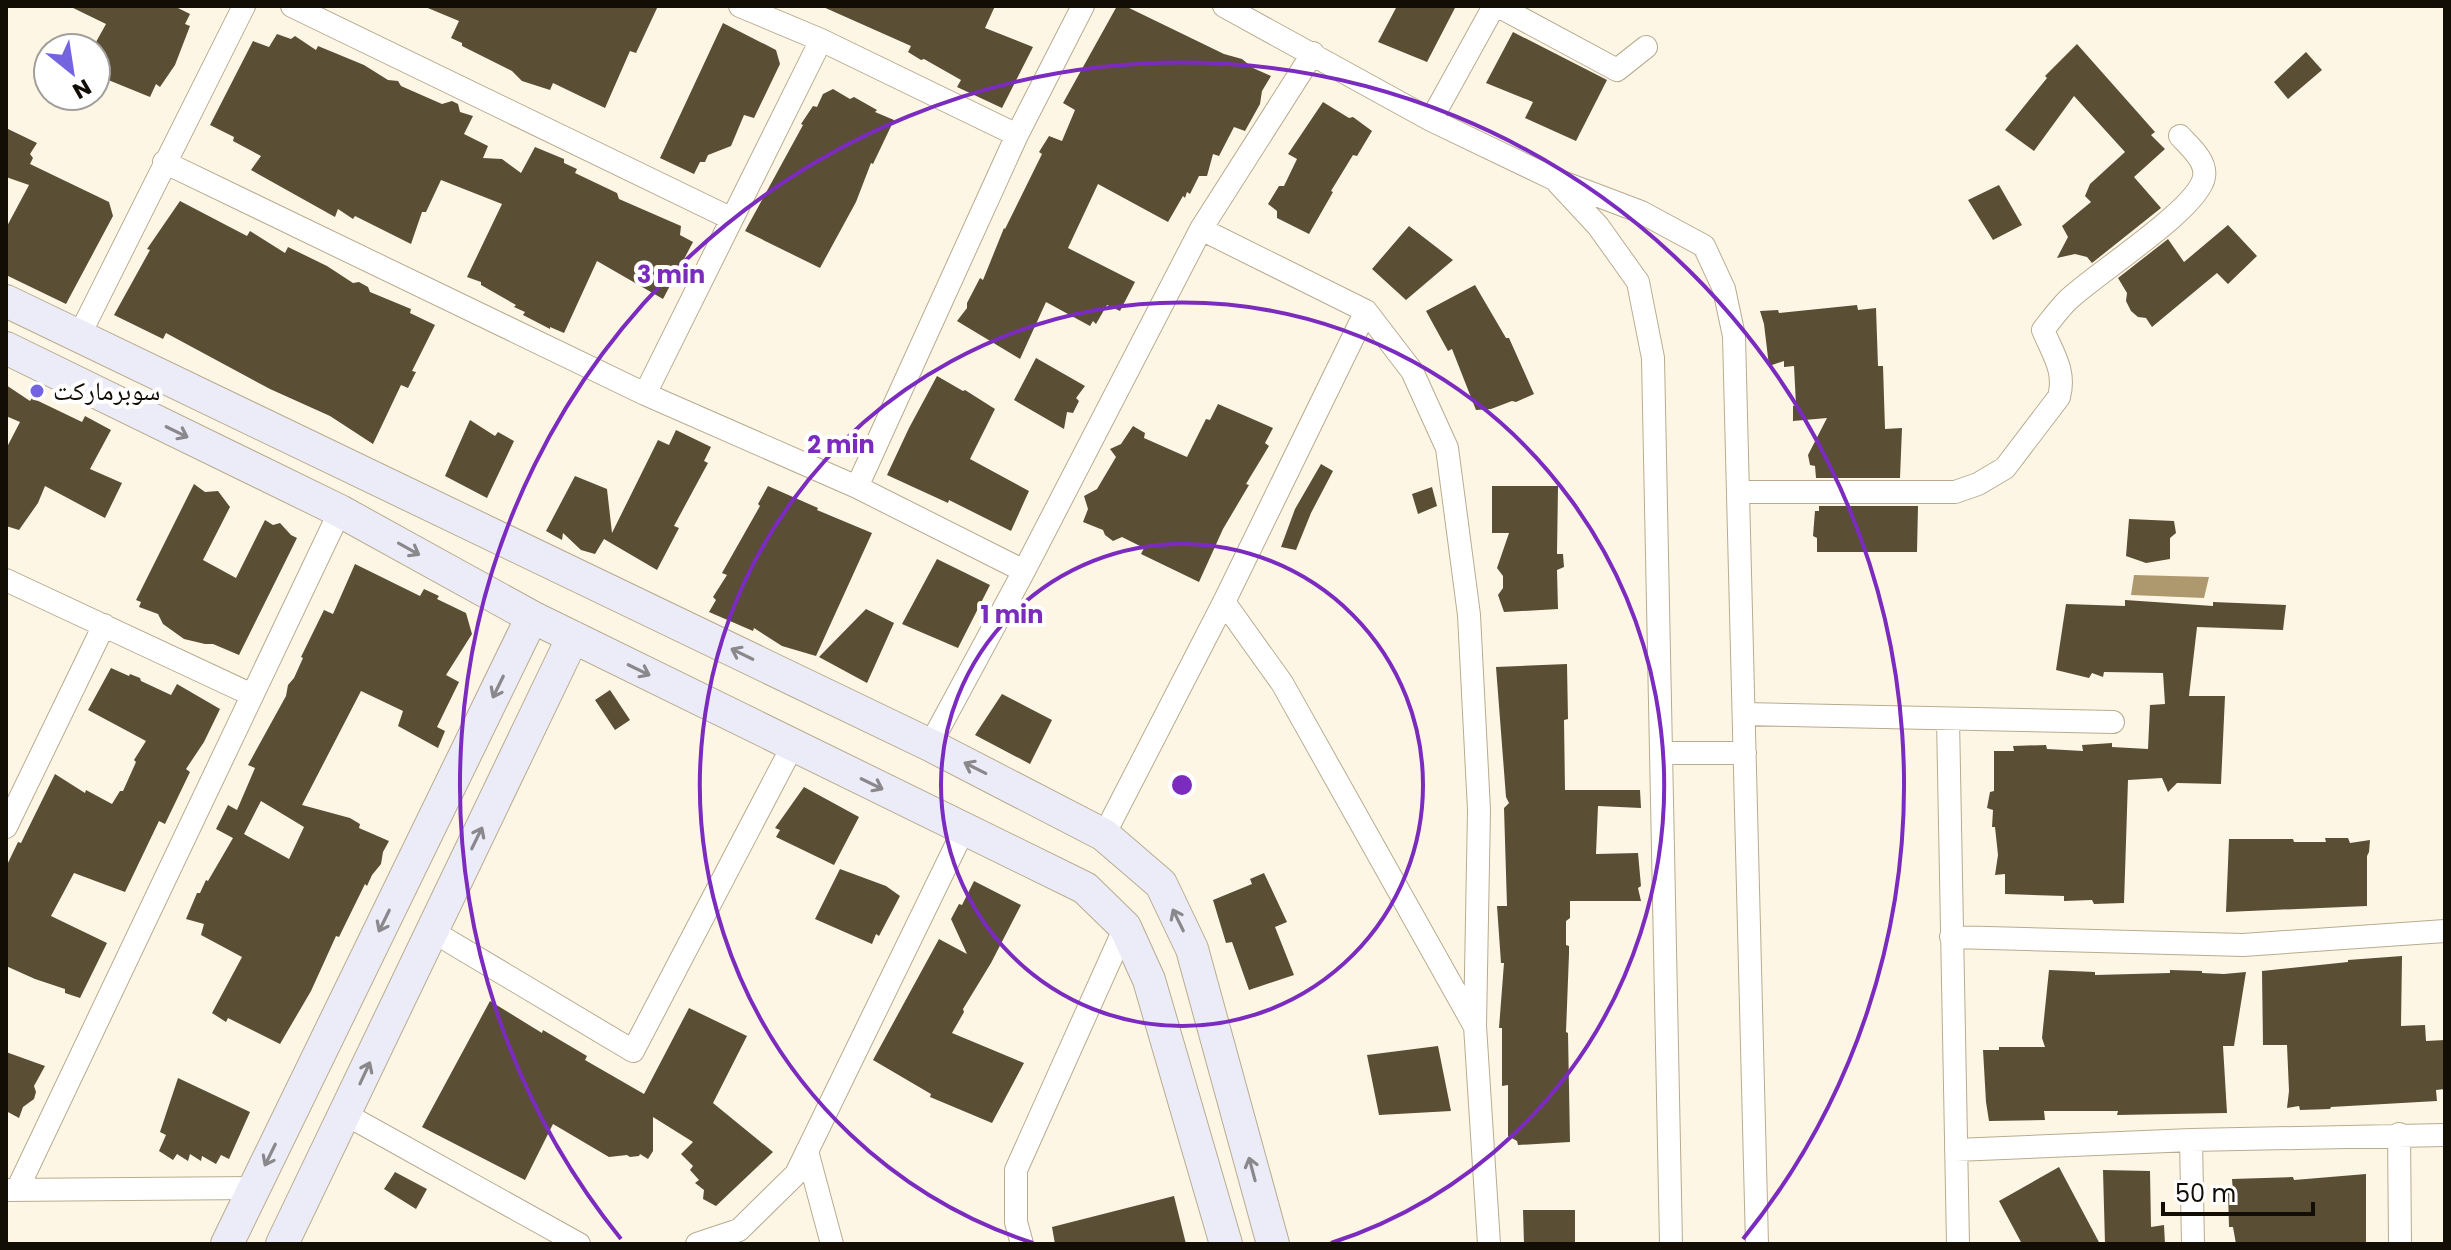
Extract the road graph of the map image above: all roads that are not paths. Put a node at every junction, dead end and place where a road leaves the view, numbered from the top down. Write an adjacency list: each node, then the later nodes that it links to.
1 (244, 6): 13 (street)
2 (292, 6): 15 (street)
3 (740, 6): 7 (street)
4 (1083, 6): 11 (street)
5 (1224, 6): 9 (street)
6 (1496, 6): 8 (street); 10 (street)
7 (821, 40): 11 (street); 15 (street)
8 (1646, 47)
9 (1313, 53): 10 (street); 16 (street)
10 (1431, 120): 14 (street)
11 (1017, 135): 22 (street)
12 (2180, 136): 23 (street)
13 (164, 162): 19 (street); 21 (street)
14 (1554, 179): 23 (street); 37 (street)
15 (732, 219): 21 (street)
16 (1201, 229): 18 (street); 25 (street)
17 (6, 301): 19 (street)
18 (1366, 311): 27 (street); 46 (street)
19 (79, 336): 36 (street, one-way to 19)
20 (6, 348): 24 (street, one-way to 24)
21 (645, 394): 22 (street)
22 (857, 487): 25 (street)
23 (1738, 492): 32 (street)
24 (340, 511): 28 (street, one-way to 28); 31 (street)
25 (1024, 571): 36 (street)
26 (6, 580): 29 (street)
27 (1224, 602): 41 (street); 46 (street)
28 (532, 617): 30 (street); 53 (street, one-way to 53)
29 (104, 625): 31 (street); 39 (street)
30 (573, 637): 35 (street, one-way to 35); 43 (street, one-way to 30)
31 (252, 695): 54 (street)
32 (1744, 714): 33 (street); 38 (street)
33 (1948, 719): 34 (street); 45 (street)
34 (2113, 722)
35 (793, 745): 40 (street, one-way to 40); 43 (street)
36 (930, 745): 41 (street, one-way to 36)
37 (1661, 753): 38 (street); 64 (street)
38 (1745, 753): 65 (street)
39 (6, 827)
40 (964, 829): 42 (street); 52 (street)
41 (1104, 835): 62 (street, one-way to 41)
42 (1125, 927): 60 (street); 61 (street)
43 (432, 931): 47 (street, one-way to 43)
44 (2445, 931): 45 (street)
45 (1951, 937): 51 (street)
46 (1475, 1026): 63 (street)
47 (345, 1114): 56 (street); 57 (street)
48 (2399, 1134): 49 (street); 50 (street); 68 (street)
49 (2445, 1135)
50 (2191, 1140): 51 (street); 67 (street)
51 (1956, 1150): 66 (street)
52 (807, 1151): 58 (street); 59 (street)
53 (254, 1188): 54 (street); 55 (street)
54 (12, 1190)
55 (227, 1244)
56 (282, 1244)
57 (579, 1244)
58 (697, 1244)
59 (832, 1244)
60 (1022, 1244)
61 (1226, 1244)
62 (1273, 1244)
63 (1489, 1244)
64 (1671, 1244)
65 (1757, 1244)
66 (1958, 1244)
67 (2193, 1244)
68 (2400, 1244)

